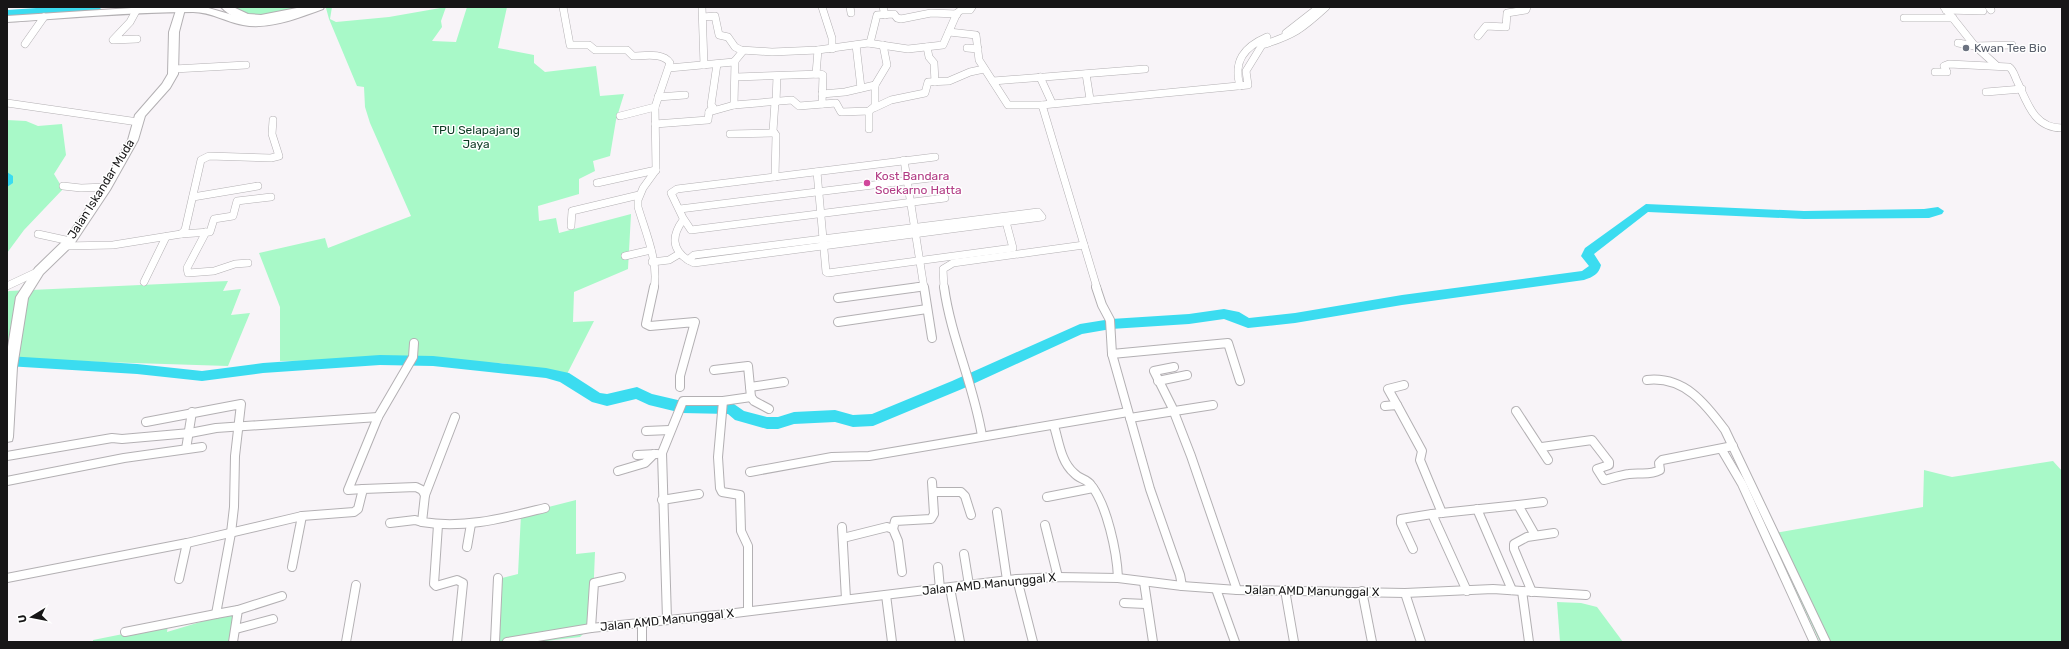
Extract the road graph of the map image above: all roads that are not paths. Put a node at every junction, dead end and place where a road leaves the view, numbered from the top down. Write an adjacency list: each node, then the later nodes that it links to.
1 (226, 7): 2 (street)
2 (312, 7)
3 (319, 7): 12 (main road)
4 (563, 7): 45 (street)
5 (702, 7): 20 (street)
6 (822, 7): 36 (street)
7 (883, 7): 18 (street)
8 (972, 7): 17 (street)
9 (1319, 7): 58 (street)
10 (1326, 7): 58 (street)
11 (1527, 7): 25 (street)
12 (180, 8): 15 (main road); 46 (street)
13 (1945, 9): 16 (street); 22 (street)
14 (930, 10): 17 (street); 18 (street)
15 (136, 11): 19 (main road); 26 (street)
16 (1983, 11)
17 (956, 14): 24 (street)
18 (885, 15): 27 (street)
19 (44, 17): 23 (main road); 29 (street)
20 (703, 17): 39 (street); 43 (street)
21 (1904, 18): 22 (street)
22 (1952, 18): 33 (street)
23 (7, 19)
24 (949, 32): 34 (street); 37 (street)
25 (1478, 36)
26 (137, 38)
27 (870, 43): 30 (street); 31 (street)
28 (1958, 43): 33 (street)
29 (24, 44)
30 (856, 45): 36 (street); 59 (street)
31 (883, 45): 34 (street); 57 (street)
32 (2012, 45): 33 (street)
33 (1975, 46): 44 (street)
34 (927, 47): 56 (street)
35 (967, 48): 37 (street)
36 (832, 49): 38 (street)
37 (978, 49): 47 (street)
38 (818, 50): 39 (street); 50 (street)
39 (743, 51): 40 (street)
40 (735, 61): 41 (street); 53 (street)
41 (717, 64): 43 (street); 74 (street)
42 (246, 65): 46 (street)
43 (704, 65): 45 (street)
44 (1996, 65): 49 (street); 60 (street)
45 (669, 68): 64 (street)
46 (174, 69): 77 (street, Jalan Iskandar Muda)
47 (984, 69): 55 (street); 56 (street)
48 (1145, 69): 51 (street)
49 (1935, 72)
50 (816, 74): 52 (street); 63 (street)
51 (1086, 74): 54 (street); 65 (street)
52 (777, 76): 53 (street); 66 (street)
53 (736, 77): 71 (street)
54 (1040, 78): 55 (street); 68 (street)
55 (992, 81): 70 (street)
56 (935, 82): 73 (street)
57 (875, 85): 59 (street); 73 (street)
58 (1240, 86): 65 (street)
59 (862, 88): 63 (street)
60 (2022, 89): 61 (street); 79 (street)
61 (1986, 92)
62 (685, 94): 64 (street)
63 (822, 94): 69 (street)
64 (658, 97): 72 (street)
65 (1090, 99): 68 (street)
66 (775, 102): 69 (street); 71 (street); 81 (street)
67 (7, 103): 77 (street)
68 (1052, 103): 70 (street)
69 (822, 104): 73 (street)
70 (1042, 104): 112 (street)
71 (734, 105): 74 (street)
72 (655, 107): 75 (street); 78 (street)
73 (871, 110): 80 (street)
74 (709, 112): 78 (street)
75 (620, 116)
76 (273, 120): 96 (street)
77 (138, 122): 93 (street, Jalan Iskandar Muda)
78 (655, 124): 85 (street)
79 (2062, 128)
80 (869, 130)
81 (774, 133): 82 (street); 88 (street)
82 (730, 134)
83 (935, 156): 84 (street)
84 (904, 160): 86 (street); 89 (street)
85 (656, 170): 90 (street); 95 (street)
86 (817, 172): 88 (street); 94 (street)
87 (938, 176): 89 (street)
88 (775, 177): 100 (street)
89 (907, 180): 94 (street); 99 (street)
90 (597, 183)
91 (63, 186): 93 (street)
92 (258, 186): 96 (street)
93 (106, 187): 111 (street, Jalan Iskandar Muda)
94 (819, 191): 100 (street); 101 (street)
95 (639, 195): 104 (street); 113 (street)
96 (193, 196): 108 (street)
97 (271, 197): 106 (street)
98 (945, 198): 99 (street)
99 (911, 202): 101 (street); 105 (street)
100 (680, 209): 102 (street)
101 (822, 214): 102 (street); 110 (street)
102 (683, 220): 114 (street)
103 (1006, 222): 105 (street); 105 (street); 116 (street)
104 (571, 226)
105 (916, 231): 110 (street); 116 (street)
106 (206, 232): 108 (street); 118 (street)
107 (38, 234): 111 (street)
108 (181, 234): 109 (street)
109 (166, 237): 111 (street); 120 (street)
110 (824, 243): 114 (street); 116 (street)
111 (67, 244): 119 (street, Jalan Iskandar Muda)
112 (1084, 245): 128 (street); 157 (street)
113 (651, 250): 115 (street); 117 (street)
114 (679, 254): 117 (street)
115 (625, 256)
116 (919, 261): 122 (street)
117 (652, 262): 137 (street)
118 (248, 263)
119 (39, 271): 121 (street); 158 (street, Jalan Iskandar Muda)
120 (144, 282)
121 (7, 286)
122 (923, 286): 123 (street); 124 (street)
123 (838, 298)
124 (927, 309): 125 (street); 126 (street)
125 (838, 322)
126 (932, 338)
127 (414, 343): 149 (street)
128 (1112, 354): 134 (street); 148 (street)
129 (1174, 367): 133 (street)
130 (714, 370): 138 (street)
131 (1187, 375): 133 (street)
132 (1647, 380): 159 (street)
133 (1158, 381): 145 (street)
134 (1240, 381)
135 (784, 382): 138 (street)
136 (1404, 385): 142 (street)
137 (680, 387)
138 (750, 387): 139 (street)
139 (751, 397): 140 (street); 144 (street)
140 (722, 405): 154 (street); 231 (street)
141 (1213, 405): 145 (street)
142 (1397, 405): 143 (street); 182 (street)
143 (1385, 406)
144 (769, 409)
145 (1174, 410): 148 (street); 217 (street)
146 (1516, 410): 161 (street)
147 (192, 412): 151 (street); 152 (street); 156 (street)
148 (1129, 415): 153 (street); 213 (street)
149 (378, 417): 152 (street); 172 (street)
150 (455, 417): 174 (street)
151 (146, 422)
152 (238, 426): 156 (street); 192 (street)
153 (1054, 426): 157 (street); 171 (street)
154 (670, 430): 155 (street); 164 (street)
155 (646, 431)
156 (190, 433): 162 (street); 166 (street)
157 (982, 436): 169 (street)
158 (7, 437)
159 (1734, 446): 163 (street); 256 (street)
160 (202, 447): 162 (street)
161 (1542, 447): 163 (street); 167 (street)
162 (186, 449): 170 (street)
163 (1722, 450): 255 (street)
164 (658, 454): 165 (street); 168 (street); 176 (street)
165 (637, 455)
166 (7, 456)
167 (1548, 460)
168 (618, 471)
169 (750, 472)
170 (7, 481)
171 (1093, 488): 175 (street); 207 (street)
172 (363, 489): 174 (street); 184 (street)
173 (699, 494): 176 (street)
174 (425, 495): 185 (street)
175 (1047, 497)
176 (662, 500): 234 (street)
177 (1543, 502): 178 (street)
178 (1518, 505): 180 (street); 194 (street)
179 (545, 508): 187 (street)
180 (1477, 509): 182 (street); 221 (street)
181 (997, 512): 209 (street)
182 (1437, 513): 198 (street); 220 (street)
183 (971, 515): 191 (street)
184 (302, 516): 192 (street); 200 (street)
185 (422, 522): 186 (street); 189 (street)
186 (390, 523)
187 (471, 524): 189 (street); 197 (street)
188 (1045, 525): 204 (street)
189 (438, 526): 242 (street)
190 (842, 527): 195 (street)
191 (893, 529): 195 (street); 202 (street)
192 (231, 533): 196 (street); 232 (street)
193 (1554, 533): 194 (street)
194 (1536, 536): 223 (street)
195 (843, 538): 227 (street)
196 (187, 543): 205 (street); 208 (street)
197 (467, 547)
198 (1413, 548)
199 (964, 554): 212 (street)
200 (292, 567)
201 (938, 567): 215 (street)
202 (902, 572)
203 (621, 577): 236 (street)
204 (1058, 577): 207 (street, Jalan AMD Manunggal X); 209 (street, Jalan AMD Manunggal X)
205 (7, 578)
206 (498, 578): 243 (street)
207 (1118, 578): 210 (street, Jalan AMD Manunggal X)
208 (179, 579)
209 (1012, 580): 212 (street, Jalan AMD Manunggal X); 248 (street)
210 (1144, 582): 213 (street, Jalan AMD Manunggal X); 229 (street)
211 (356, 585): 241 (street)
212 (969, 585): 214 (street, Jalan AMD Manunggal X)
213 (1182, 586): 216 (street, Jalan AMD Manunggal X)
214 (950, 588): 215 (street, Jalan AMD Manunggal X); 247 (street)
215 (940, 589): 226 (street, Jalan AMD Manunggal X)
216 (1216, 589): 217 (street, Jalan AMD Manunggal X); 250 (street)
217 (1237, 590): 218 (street, Jalan AMD Manunggal X)
218 (1285, 590): 219 (street, Jalan AMD Manunggal X); 251 (street)
219 (1362, 591): 222 (street, Jalan AMD Manunggal X); 252 (street)
220 (1467, 591): 221 (street, Jalan AMD Manunggal X); 222 (street, Jalan AMD Manunggal X)
221 (1517, 591): 223 (street, Jalan AMD Manunggal X); 254 (street)
222 (1406, 592): 253 (street)
223 (1532, 592): 224 (street, Jalan AMD Manunggal X)
224 (1586, 595)
225 (282, 596): 230 (street)
226 (886, 596): 227 (street, Jalan AMD Manunggal X); 246 (street)
227 (846, 599): 231 (street, Jalan AMD Manunggal X)
228 (1124, 603): 229 (street)
229 (1146, 604): 249 (street)
230 (238, 610): 232 (street); 237 (street)
231 (748, 611): 234 (street, Jalan AMD Manunggal X)
232 (216, 614): 238 (street)
233 (273, 619): 237 (street)
234 (667, 619): 235 (street, Jalan AMD Manunggal X)
235 (642, 622): 236 (street, Jalan AMD Manunggal X); 245 (street)
236 (591, 628): 239 (street, Jalan AMD Manunggal X)
237 (236, 629): 240 (street)
238 (125, 632)
239 (527, 640): 244 (street, Jalan AMD Manunggal X)
240 (233, 642)
241 (346, 642)
242 (457, 642)
243 (495, 642)
244 (507, 642)
245 (642, 642)
246 (892, 642)
247 (960, 642)
248 (1033, 642)
249 (1153, 642)
250 (1235, 642)
251 (1294, 642)
252 (1372, 642)
253 (1420, 642)
254 (1529, 642)
255 (1814, 642)
256 (1826, 642)

